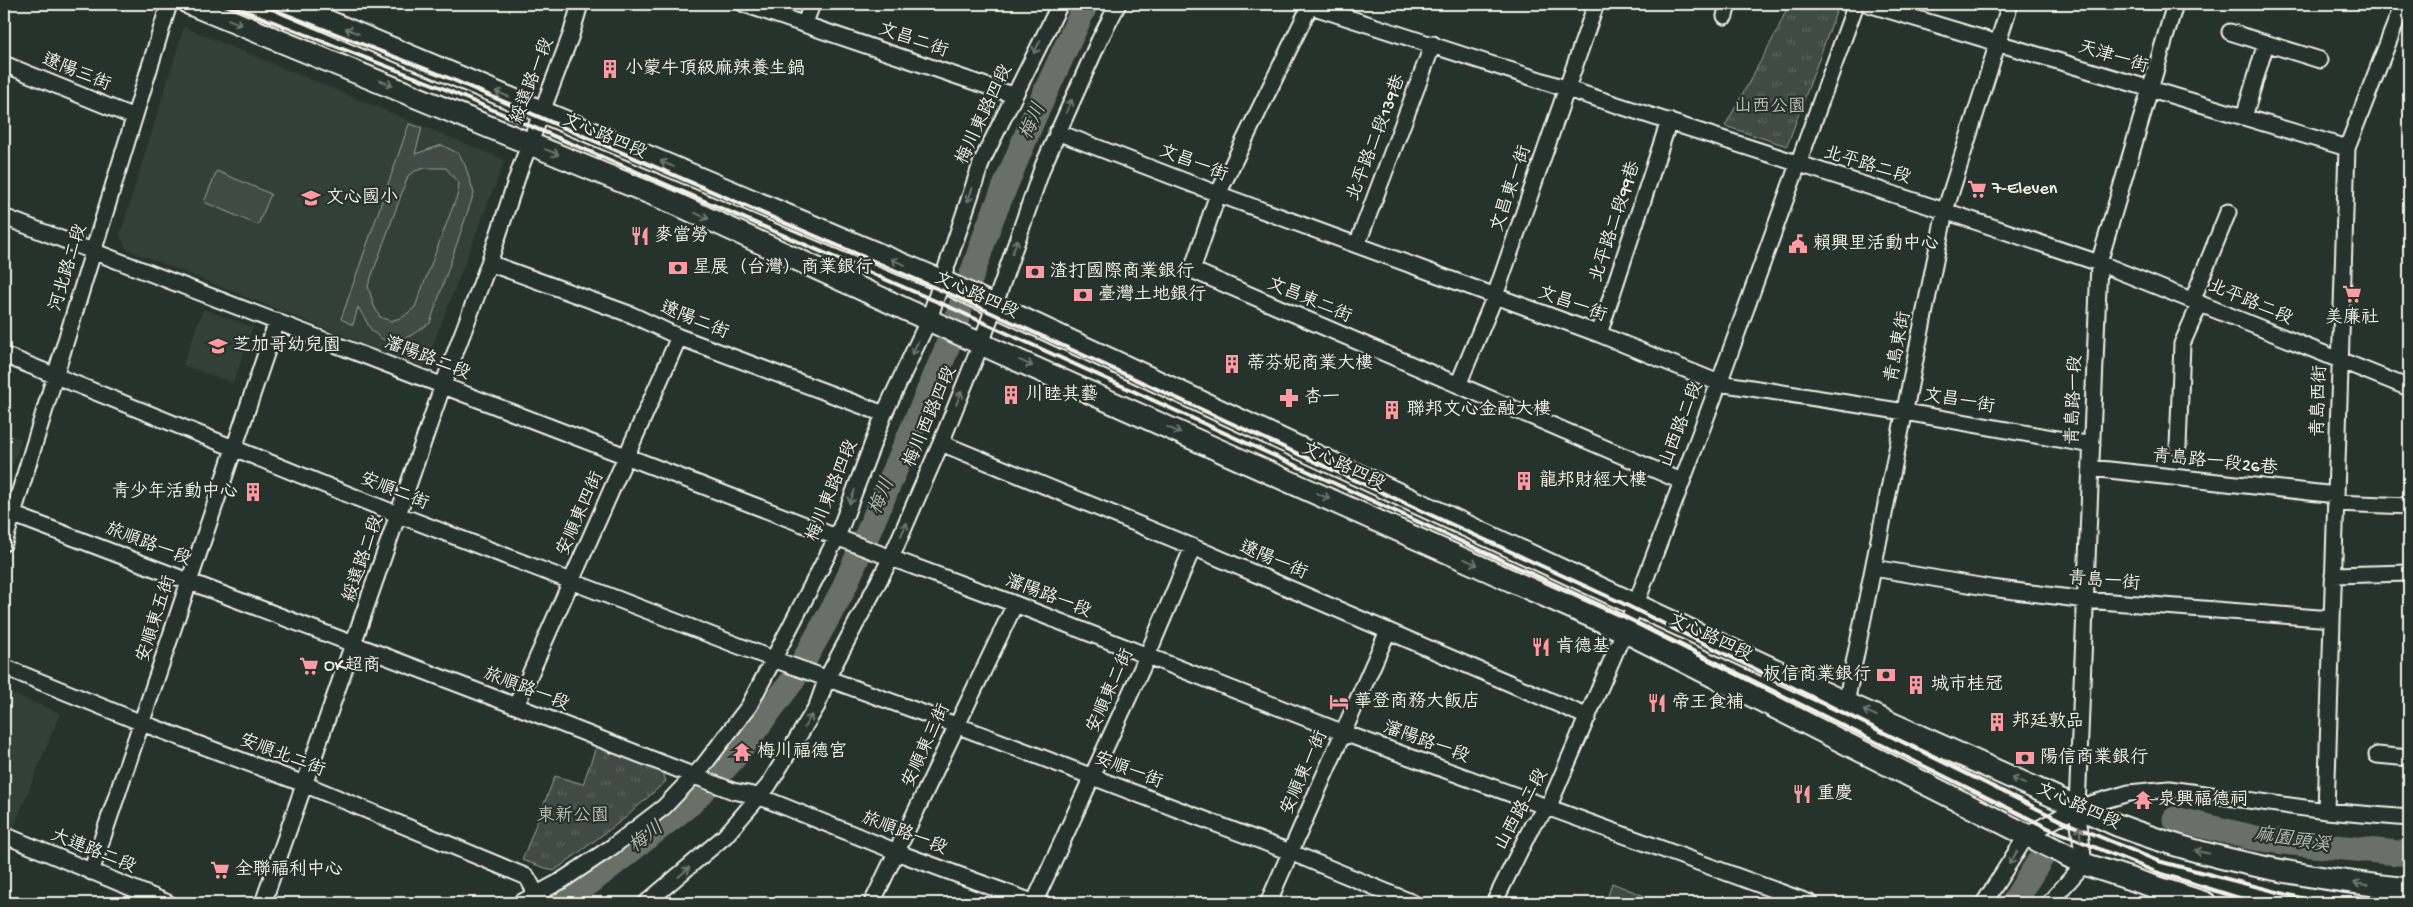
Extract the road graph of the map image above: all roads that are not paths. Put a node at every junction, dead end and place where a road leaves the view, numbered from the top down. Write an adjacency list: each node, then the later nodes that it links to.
1 (170, 4): 28 (street, 河北路二段)
2 (190, 4): 31 (main road, 文心路四段, one-way to 31)
3 (287, 4): 26 (main road, 文心路四段, one-way to 3)
4 (580, 4): 26 (street, 綏遠路一段)
5 (744, 4): 16 (street, 文昌二街)
6 (812, 4): 16 (street)
7 (1060, 4): 25 (street, 梅川東路四段, one-way to 25)
8 (1118, 4): 30 (street, 梅川西路四段, one-way to 8)
9 (1309, 4): 20 (street, 北平路二段); 34 (street, 文昌東二街)
10 (1596, 4): 23 (street, 文昌東一街)
11 (1856, 4): 33 (street, 山西路二段)
12 (1868, 4): 18 (street, 天津一街)
13 (2010, 4): 18 (street, 青島東街)
14 (2174, 4): 24 (street, 青島路一段)
15 (2403, 4): 32 (street, 青島西街)
16 (805, 23): 25 (street, 文昌二街)
17 (2230, 32): 19 (street)
18 (1998, 43): 24 (street, 天津一街); 35 (street, 青島東街)
19 (2266, 43): 21 (street); 27 (street)
20 (1433, 44): 23 (street, 北平路二段); 38 (street, 北平路二段139巷)
21 (2320, 60)
22 (4, 64): 28 (street, 遼陽三街)
23 (1567, 87): 29 (street, 北平路二段); 43 (street, 文昌東一街)
24 (2150, 89): 27 (street, 天津一街); 41 (street, 青島路一段)
25 (1013, 95): 42 (street, 梅川東路四段, one-way to 42)
26 (542, 111): 31 (street, 綏遠路一段); 42 (main road, 文心路四段, one-way to 26)
27 (2244, 117): 32 (street, 天津一街)
28 (134, 118): 39 (street, 河北路二段)
29 (1669, 121): 33 (street, 北平路二段); 48 (street, 北平路二段99巷)
30 (1057, 132): 34 (street, 文昌一街); 45 (street, 梅川西路四段, one-way to 30)
31 (530, 142): 40 (street, 綏遠路二段); 46 (main road, 文心路四段, one-way to 46)
32 (2347, 148): 52 (street, 青島西街)
33 (1797, 164): 35 (street, 北平路二段); 54 (street, 山西路二段)
34 (1218, 194): 38 (street, 文昌一街); 56 (street, 文昌東二街)
35 (1945, 211): 41 (street, 北平路二段); 58 (street, 青島東街)
36 (2228, 212): 44 (street)
37 (4, 217): 39 (street, 瀋陽路二段)
38 (1357, 245): 43 (street, 文昌一街)
39 (94, 250): 47 (street, 瀋陽路二段); 53 (street, 河北路二段)
40 (489, 263): 49 (street, 遼陽二街); 55 (street, 綏遠路二段)
41 (2099, 263): 44 (street, 北平路二段); 61 (street, 青島路一段)
42 (942, 281): 45 (main road, 文心路四段); 46 (street, 梅川東路四段)
43 (1495, 296): 48 (street, 文昌一街); 56 (street, 文昌東一街)
44 (2196, 301): 52 (street, 北平路二段); 63 (street)
45 (995, 304): 50 (street, 梅川西路四段); 82 (main road, 文心路四段)
46 (929, 319): 50 (main road, 文心路四段); 59 (street, 梅川東路四段, one-way to 59)
47 (278, 321): 55 (street, 瀋陽路二段); 62 (street, 安順東五街)
48 (1599, 334): 54 (street, 文昌一街)
49 (679, 337): 59 (street, 遼陽二街); 64 (street, 安順東四街)
50 (981, 344): 60 (street, 梅川西路四段, one-way to 50); 85 (main road, 文心路四段, one-way to 85)
51 (4, 355): 53 (street, 安順二街)
52 (2340, 361): 57 (street, 北平路二段); 67 (street, 青島西街)
53 (56, 375): 62 (street, 安順二街); 69 (street, 河北路二段)
54 (1719, 383): 58 (street, 文昌一街); 66 (street, 山西路二段)
55 (443, 385): 64 (street, 瀋陽路二段); 70 (street, 綏遠路二段)
56 (1458, 385): 66 (street, 文昌東二街)
57 (2409, 388)
58 (1905, 412): 61 (street, 文昌一街); 75 (street, 青島東街)
59 (884, 414): 71 (street, 梅川東路四段, one-way to 71)
60 (941, 443): 73 (street, 遼陽一街); 74 (street, 梅川西路四段, one-way to 60)
61 (2092, 446): 65 (street, 青島路一段)
62 (234, 447): 70 (street, 安順二街); 78 (street, 安順東五街)
63 (2178, 447)
64 (627, 456): 71 (street, 瀋陽路二段); 79 (street, 安順東四街)
65 (2091, 468): 67 (street, 青島路一段26巷); 80 (street, 青島路一段)
66 (1681, 481): 82 (street, 山西路二段)
67 (2336, 499): 68 (street, 青島路一段26巷); 77 (street, 青島西街)
68 (2409, 506)
69 (8, 513): 72 (street, 河北路二段); 78 (street, 旅順路一段)
70 (399, 515): 79 (street, 安順二街); 86 (street, 綏遠路二段)
71 (836, 537): 74 (street, 瀋陽路一段); 88 (street, 梅川東路四段)
72 (4, 543)
73 (1193, 547): 84 (street, 遼陽一街); 87 (street, 安順東二街)
74 (891, 558): 81 (street, 瀋陽路一段); 90 (street, 梅川西路四段)
75 (1874, 568): 80 (street, 青島一街); 91 (street, 青島東街)
76 (2409, 573): 77 (street)
77 (2333, 575): 83 (street, 青島西街)
78 (189, 580): 86 (street, 旅順路一段); 94 (street, 安順東五街)
79 (571, 581): 88 (street, 安順二街); 92 (street, 安順東四街)
80 (2086, 600): 83 (street, 青島一街); 104 (street, 青島路一段)
81 (1015, 604): 87 (street, 瀋陽路一段); 95 (street, 安順東三街)
82 (1636, 604): 85 (street, 山西路二段); 91 (main road, 文心路四段)
83 (2332, 619): 105 (street, 青島西街)
84 (1388, 631): 93 (street, 遼陽一街); 96 (street, 安順東一街)
85 (1624, 631): 93 (street, 山西路二段); 107 (main road, 文心路四段)
86 (354, 644): 92 (street, 旅順路一段); 101 (street, 綏遠路二段)
87 (1147, 656): 96 (street, 瀋陽路一段); 99 (street, 安順東二街)
88 (773, 659): 90 (street, 安順二街); 100 (street, 梅川東路四段)
89 (4, 667): 94 (street, 安順北二街)
90 (827, 678): 95 (street, 安順一街); 102 (street, 梅川西路四段, one-way to 90)
91 (1846, 703): 104 (main road, 文心路四段, one-way to 91)
92 (516, 706): 100 (street, 旅順路一段)
93 (1588, 716): 103 (street, 山西路二段)
94 (142, 723): 101 (street, 安順北二街); 112 (street, 安順東五街)
95 (956, 725): 99 (street, 安順一街); 109 (street, 安順東三街)
96 (1344, 733): 103 (street, 瀋陽路一段); 110 (street, 安順東一街)
97 (2377, 756): 98 (street)
98 (2409, 758)
99 (1092, 777): 110 (street, 安順一街); 120 (street, 安順東二街)
100 (700, 778): 102 (street, 旅順路一段); 114 (street, 梅川東路四段)
101 (304, 784): 114 (street, 安順北二街); 116 (street, 綏遠路二段)
102 (758, 796): 109 (street, 旅順路一段); 118 (street, 梅川西路四段, one-way to 102)
103 (1548, 808): 123 (street, 山西路二段); 124 (street, 瀋陽路一段)
104 (2077, 808): 105 (street); 107 (street); 111 (street, 青島路一段, one-way to 104); 113 (main road, 文心路四段, one-way to 104)
105 (2326, 810): 106 (street)
106 (2409, 818)
107 (2027, 835): 111 (main road, 文心路四段); 125 (street, one-way to 125)
108 (4, 836): 112 (street, 大連路二段)
109 (898, 852): 119 (street, 安順東三街); 120 (street, 旅順路一段)
110 (1290, 852): 121 (street, 安順東一街); 122 (street, 安順一街)
111 (2084, 864): 126 (street); 127 (main road, 文心路四段)
112 (91, 872): 115 (street, 大連路二段)
113 (2409, 890)
114 (537, 895): 117 (street, 梅川東路四段)
115 (168, 903)
116 (263, 903)
117 (520, 903)
118 (646, 903)
119 (872, 903)
120 (1034, 903)
121 (1268, 903)
122 (1413, 903)
123 (1494, 903)
124 (1810, 903)
125 (1984, 903)
126 (2049, 903)
127 (2205, 903)

